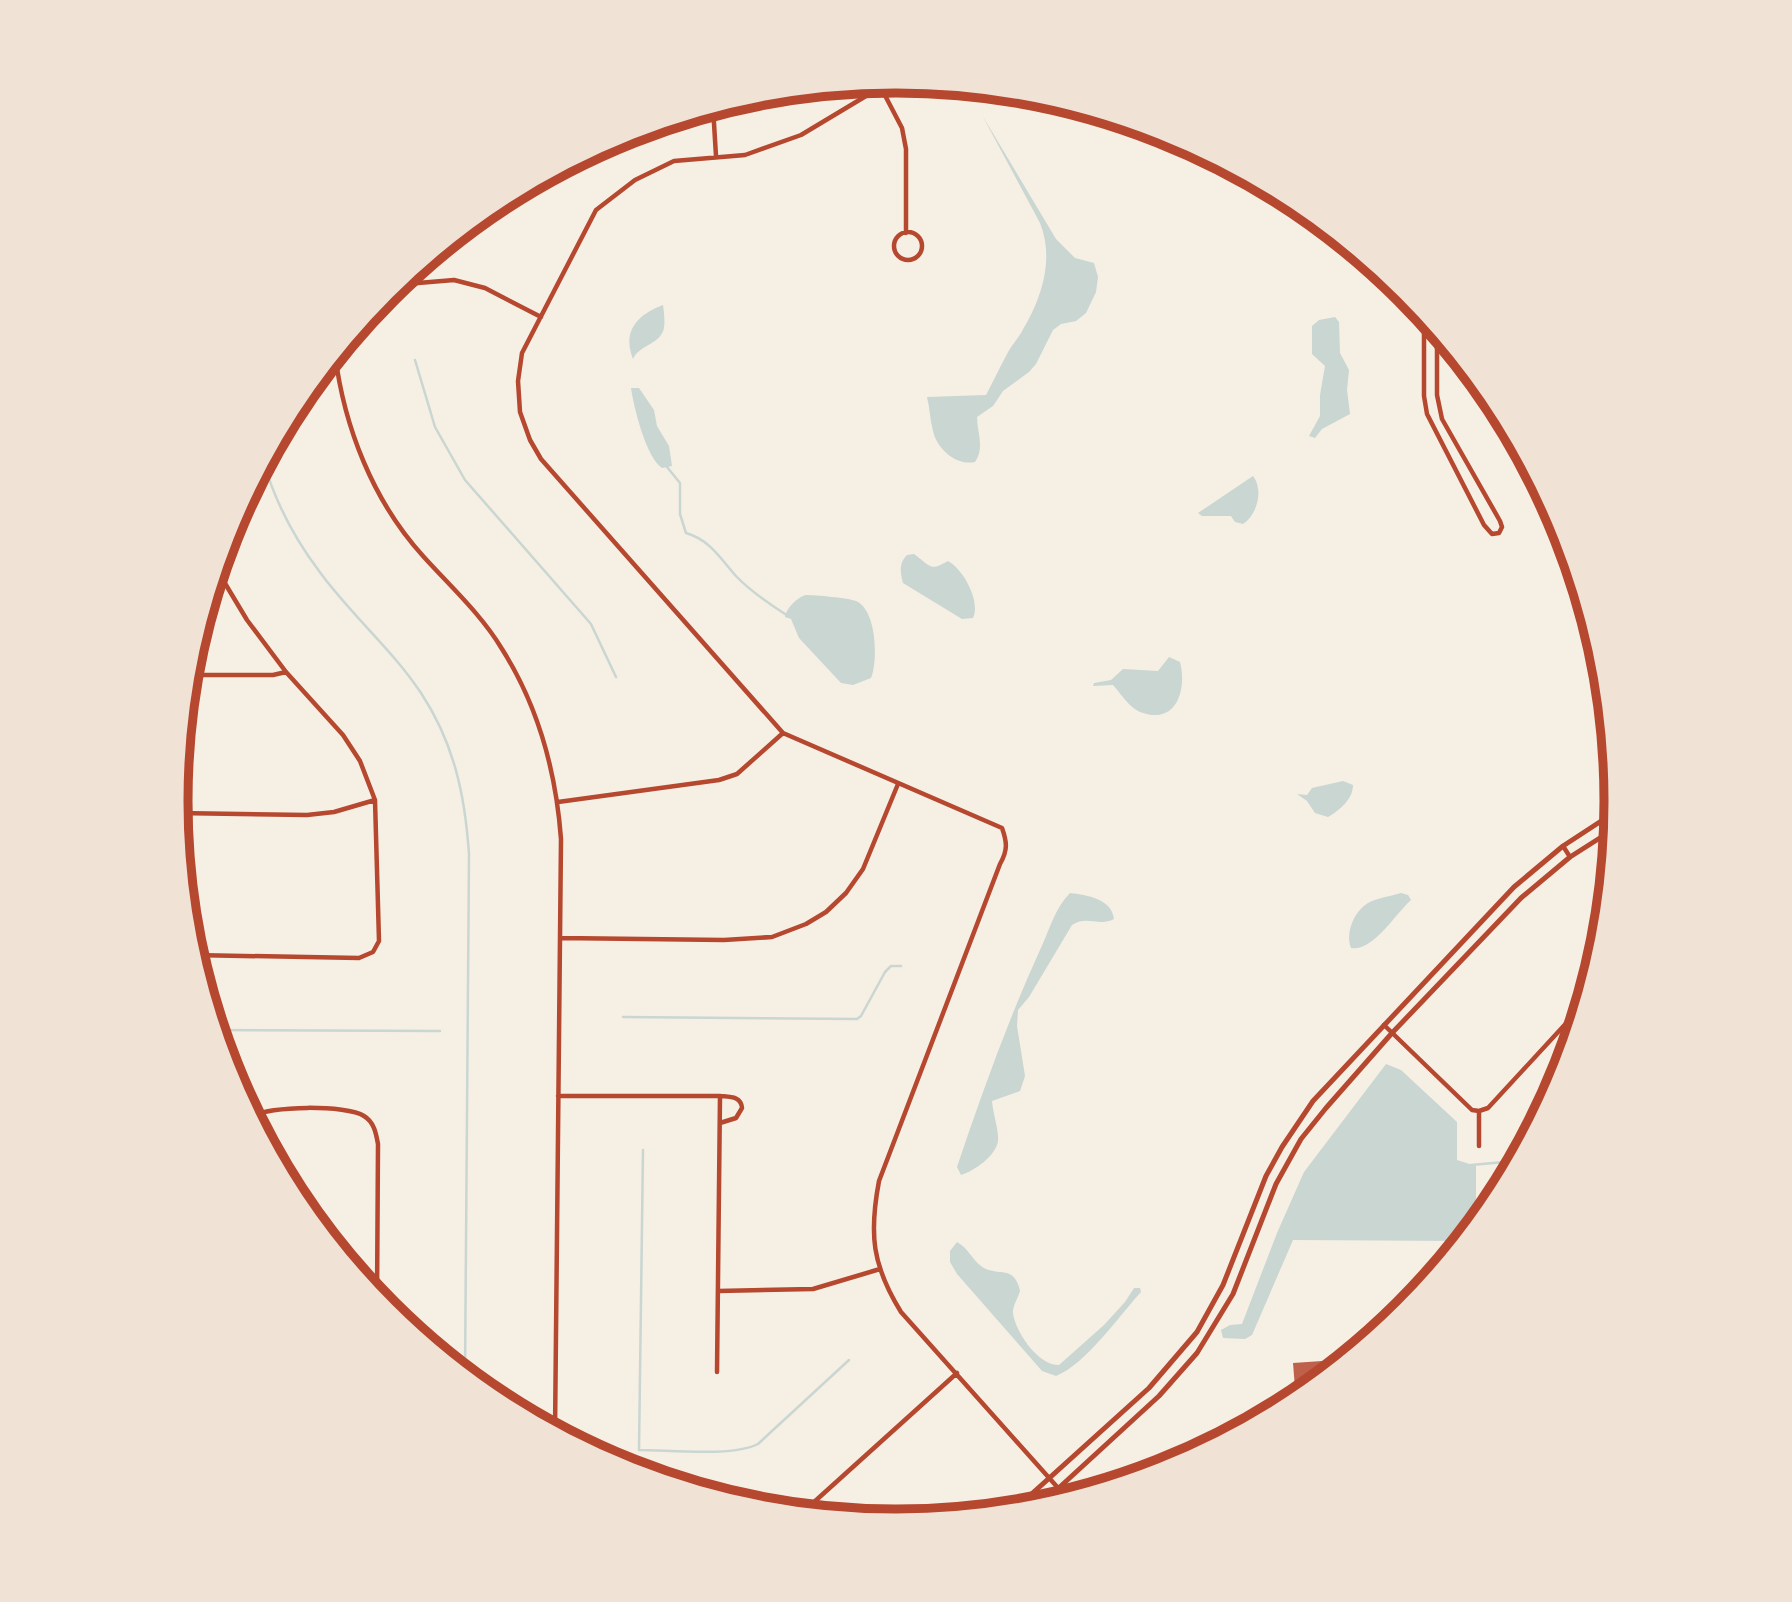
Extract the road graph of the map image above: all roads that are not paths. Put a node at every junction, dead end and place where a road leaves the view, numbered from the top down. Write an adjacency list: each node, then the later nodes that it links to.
1 (884, 93): 5 (street)
2 (867, 94): 4 (street)
3 (714, 117): 4 (street)
4 (716, 156): 7 (street)
5 (906, 233): 5 (street)
6 (413, 283): 7 (street)
7 (541, 317): 16 (street)
8 (1424, 330): 11 (street)
9 (1437, 345): 10 (street)
10 (1437, 350): 11 (street); 11 (street)
11 (1424, 353)
12 (337, 366): 19 (street)
13 (223, 580): 14 (street)
14 (286, 671): 15 (street); 18 (street)
15 (199, 675)
16 (783, 733): 17 (street); 19 (street)
17 (898, 784): 25 (street); 40 (street)
18 (374, 800): 20 (street); 28 (street)
19 (558, 802): 25 (street)
20 (188, 813)
21 (1604, 819): 23 (street)
22 (1603, 836): 24 (street)
23 (1563, 846): 24 (street); 26 (street)
24 (1570, 857): 27 (street)
25 (560, 938): 32 (street)
26 (1465, 938): 27 (street); 30 (street)
27 (1474, 947): 31 (street)
28 (205, 955)
29 (1570, 1019): 34 (street)
30 (1384, 1026): 31 (street); 38 (street)
31 (1392, 1033): 34 (street); 39 (street)
32 (558, 1096): 33 (street); 49 (street)
33 (720, 1096): 36 (street); 36 (street)
34 (1479, 1111): 37 (street)
35 (261, 1114): 42 (street)
36 (720, 1123): 44 (street)
37 (1479, 1146)
38 (1282, 1147): 39 (street); 41 (street)
39 (1292, 1154): 43 (street)
40 (880, 1269): 44 (street); 46 (street)
41 (1226, 1277): 43 (street); 47 (street)
42 (377, 1282)
43 (1238, 1282): 48 (street)
44 (718, 1291): 45 (street)
45 (717, 1371)
46 (957, 1373): 50 (street); 53 (street)
47 (1149, 1388): 48 (street); 50 (street)
48 (1159, 1396): 51 (street)
49 (555, 1421)
50 (1048, 1477): 51 (street); 52 (street)
51 (1059, 1489)
52 (1027, 1497)
53 (812, 1504)

